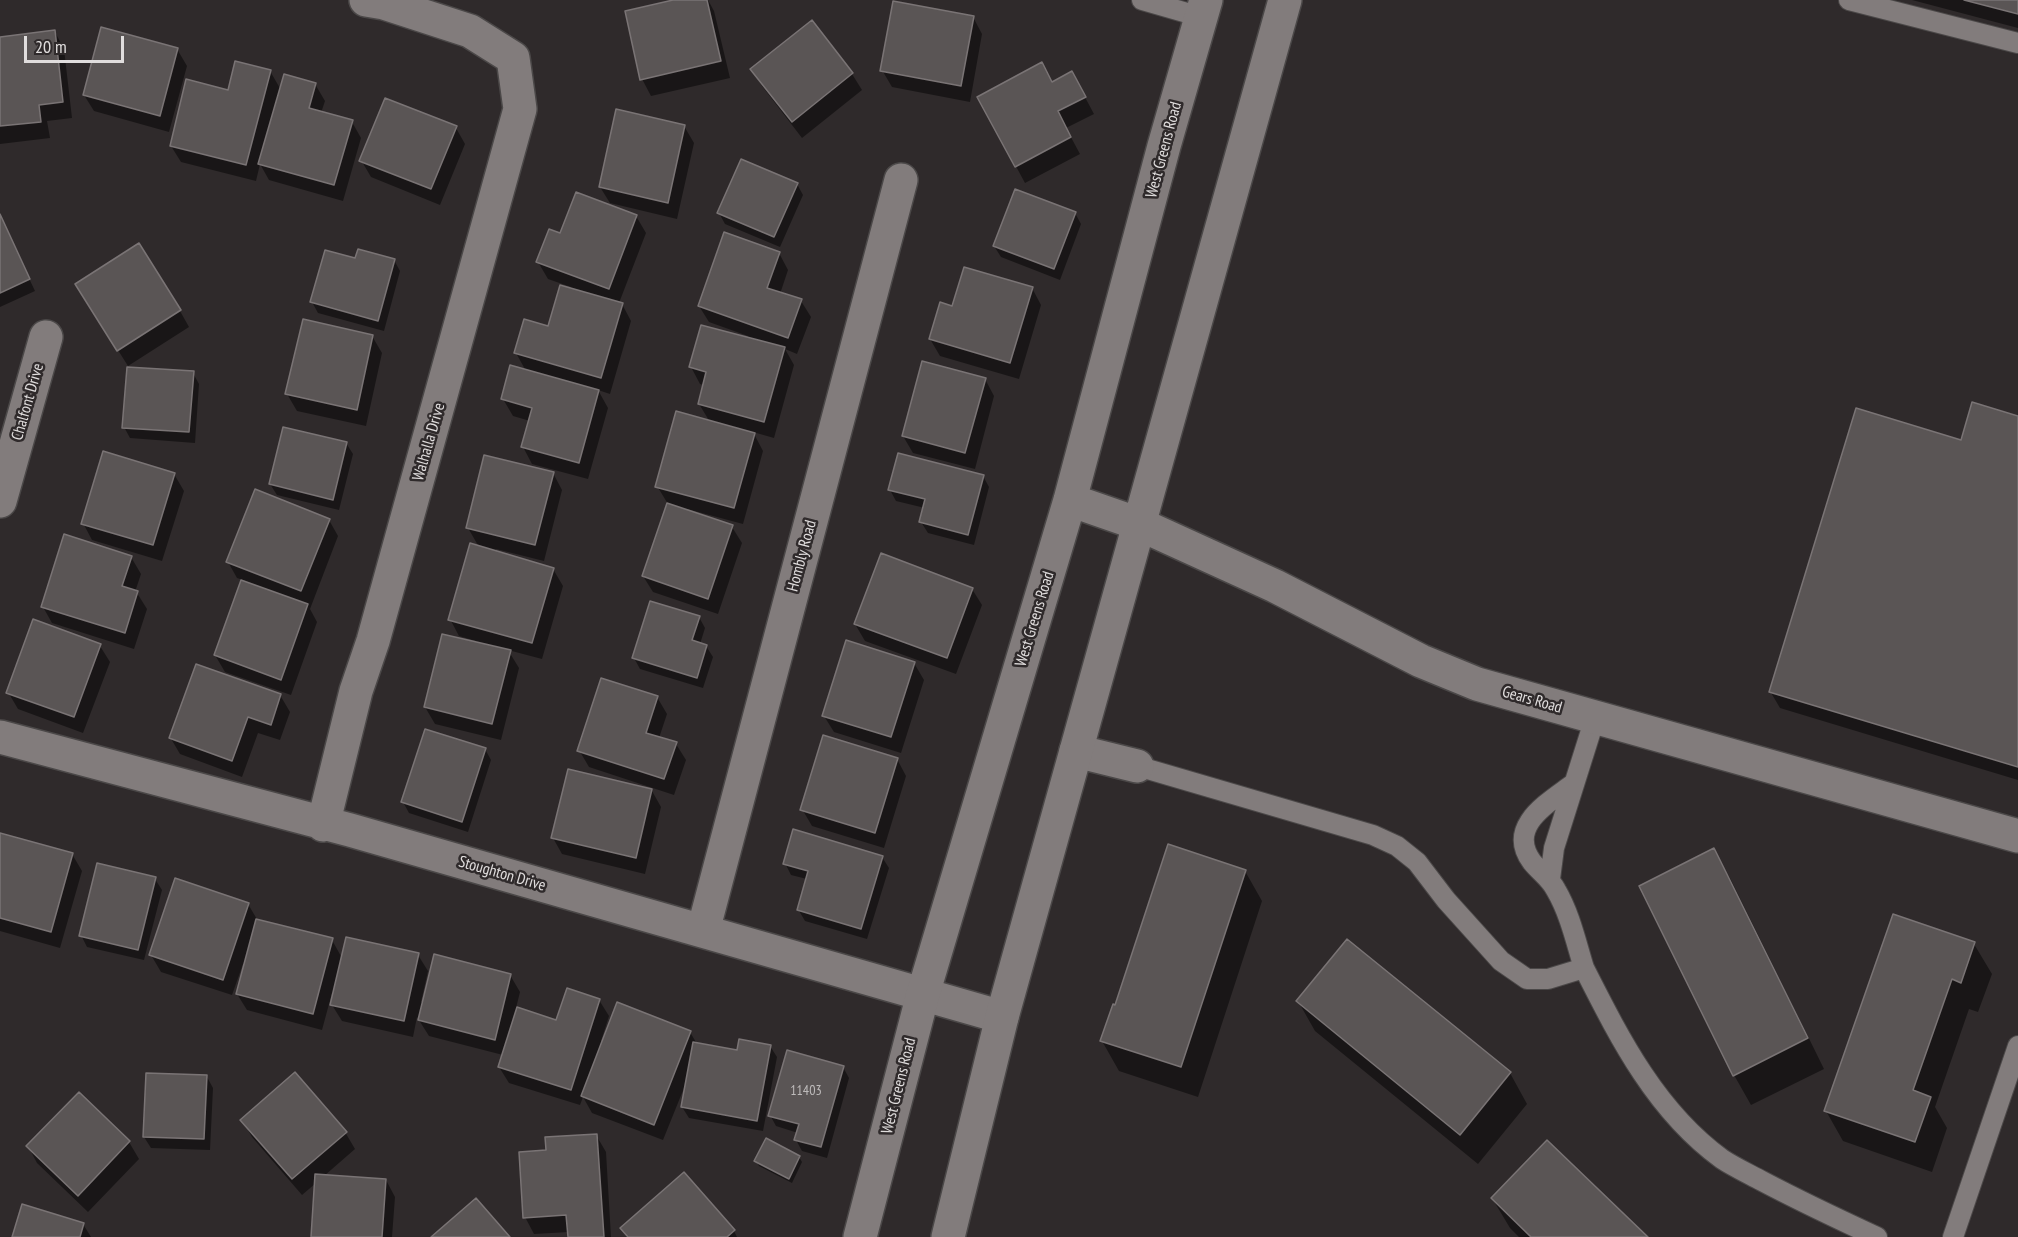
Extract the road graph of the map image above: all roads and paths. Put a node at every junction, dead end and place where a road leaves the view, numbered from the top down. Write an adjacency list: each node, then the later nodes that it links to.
1 (366, 0): 17 (main road, Walhalla Drive)
2 (1142, 0): 5 (lane)
3 (1285, 0): 11 (main road)
4 (1849, 0): 6 (lane)
5 (1204, 8): 10 (main road, West Greens Road)
6 (2018, 43)
7 (901, 180): 20 (main road, Hombly Road)
8 (46, 337): 9 (main road, Chalfont Drive)
9 (0, 501)
10 (1070, 501): 11 (main road, Gears Road); 22 (main road, West Greens Road)
11 (1139, 524): 12 (main road, Gears Road); 14 (main road)
12 (1595, 718): 16 (lane); 18 (main road, Gears Road)
13 (0, 737): 17 (main road, Stoughton Drive)
14 (1076, 751): 15 (main road); 23 (main road)
15 (1137, 766): 21 (lane)
16 (1573, 784): 19 (lane); 19 (lane)
17 (323, 825): 20 (main road, Stoughton Drive)
18 (2018, 836)
19 (1550, 879): 21 (lane)
20 (703, 932): 22 (main road, Stoughton Drive)
21 (1584, 968): 27 (lane)
22 (923, 994): 23 (main road, Stoughton Drive); 25 (main road, West Greens Road)
23 (1002, 1017): 26 (main road)
24 (2018, 1046): 28 (lane)
25 (861, 1237)
26 (948, 1237)
27 (1877, 1237)
28 (1953, 1237)

